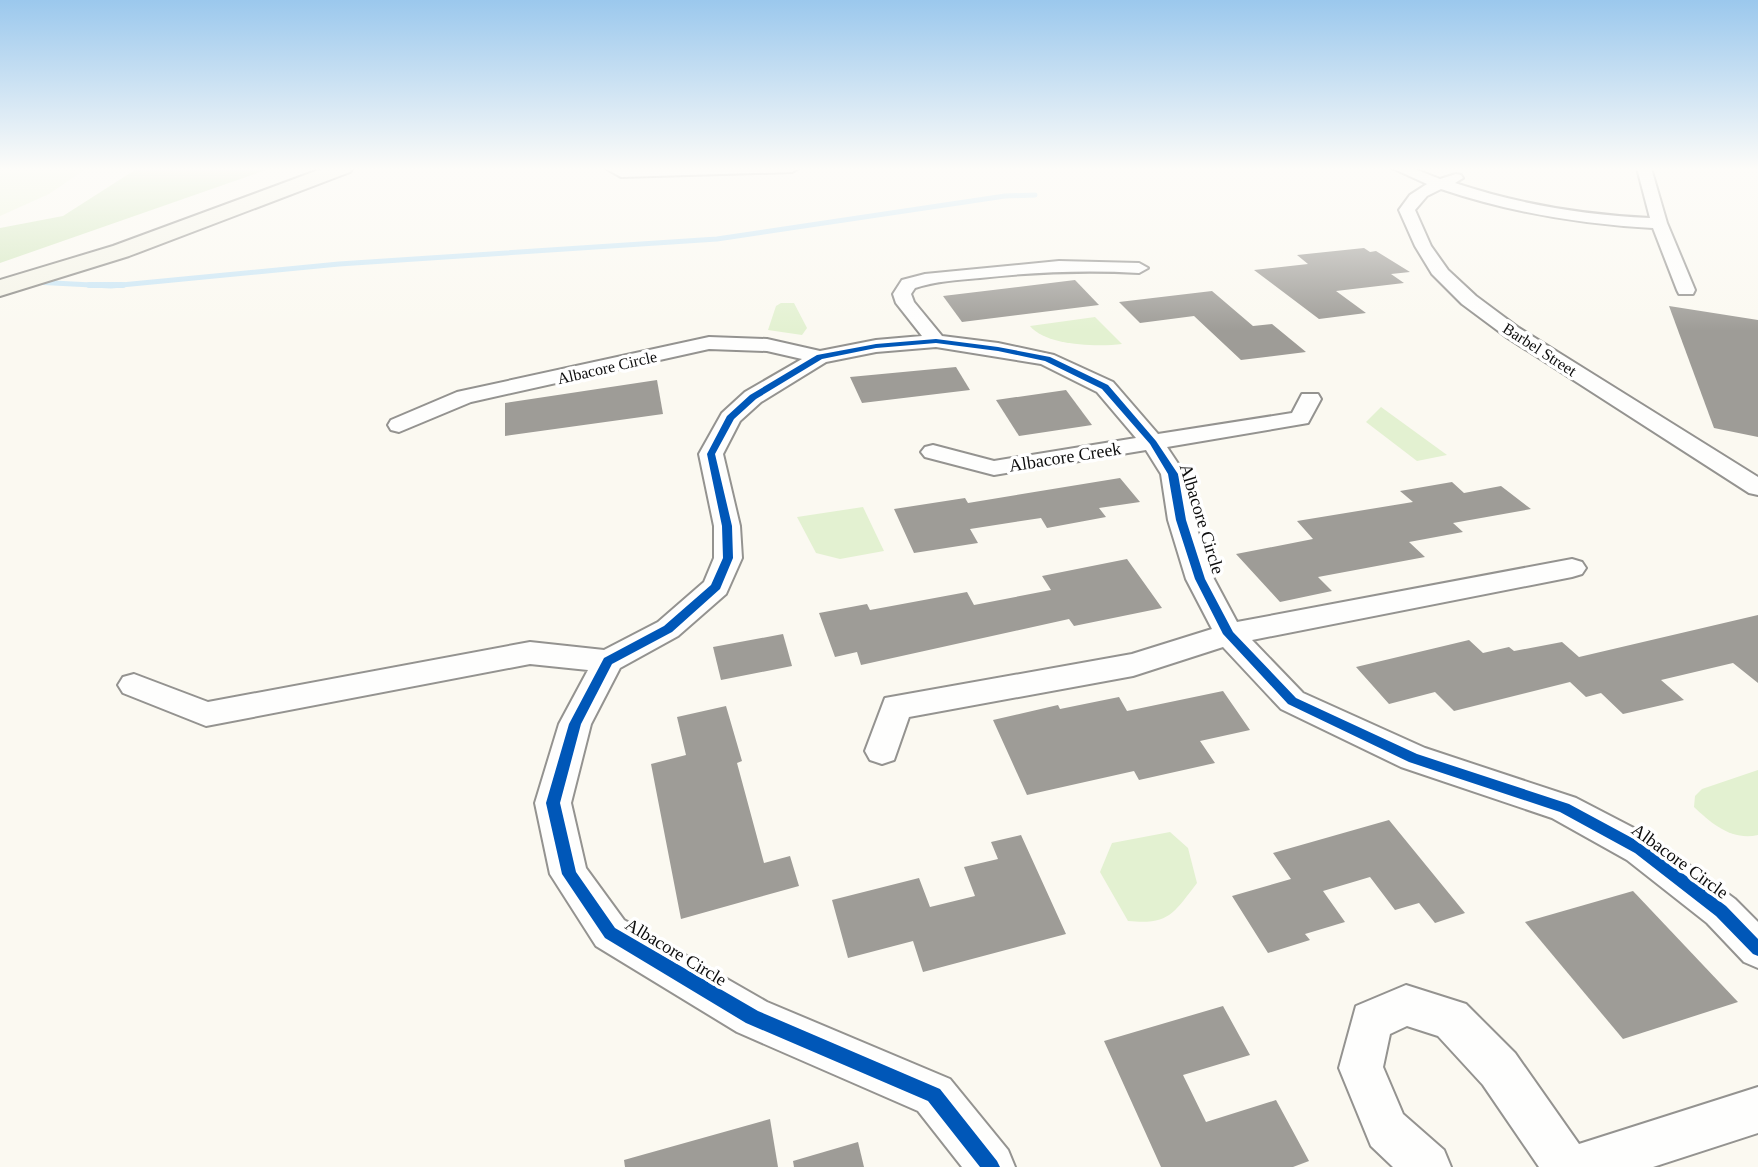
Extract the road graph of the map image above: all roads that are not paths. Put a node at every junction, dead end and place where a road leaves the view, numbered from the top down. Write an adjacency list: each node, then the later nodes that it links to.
1 (147, 222): 7 (main road)
2 (197, 222): 8 (main road)
3 (1413, 222): 16 (street, Barbel Street)
4 (1639, 222): 5 (street)
5 (1659, 223): 9 (street)
6 (1139, 268): 10 (street)
7 (0, 274)
8 (0, 288)
9 (1686, 290)
10 (936, 341): 11 (street, Albacore Circle); 14 (street, Albacore Circle)
11 (820, 357): 13 (street, Albacore Circle); 19 (street, Albacore Circle)
12 (1310, 399): 14 (street, Albacore Creek)
13 (399, 425)
14 (1153, 443): 15 (street, Albacore Creek); 18 (street, Albacore Circle)
15 (933, 452)
16 (1758, 488)
17 (1572, 568): 18 (street)
18 (1230, 634): 21 (street); 22 (street, Albacore Circle)
19 (608, 661): 20 (street); 24 (street, Albacore Circle)
20 (134, 685)
21 (882, 751)
22 (1758, 949)
23 (1758, 1110): 27 (street)
24 (991, 1167)
25 (1427, 1167): 26 (street)
26 (1567, 1167)
27 (1581, 1167)

